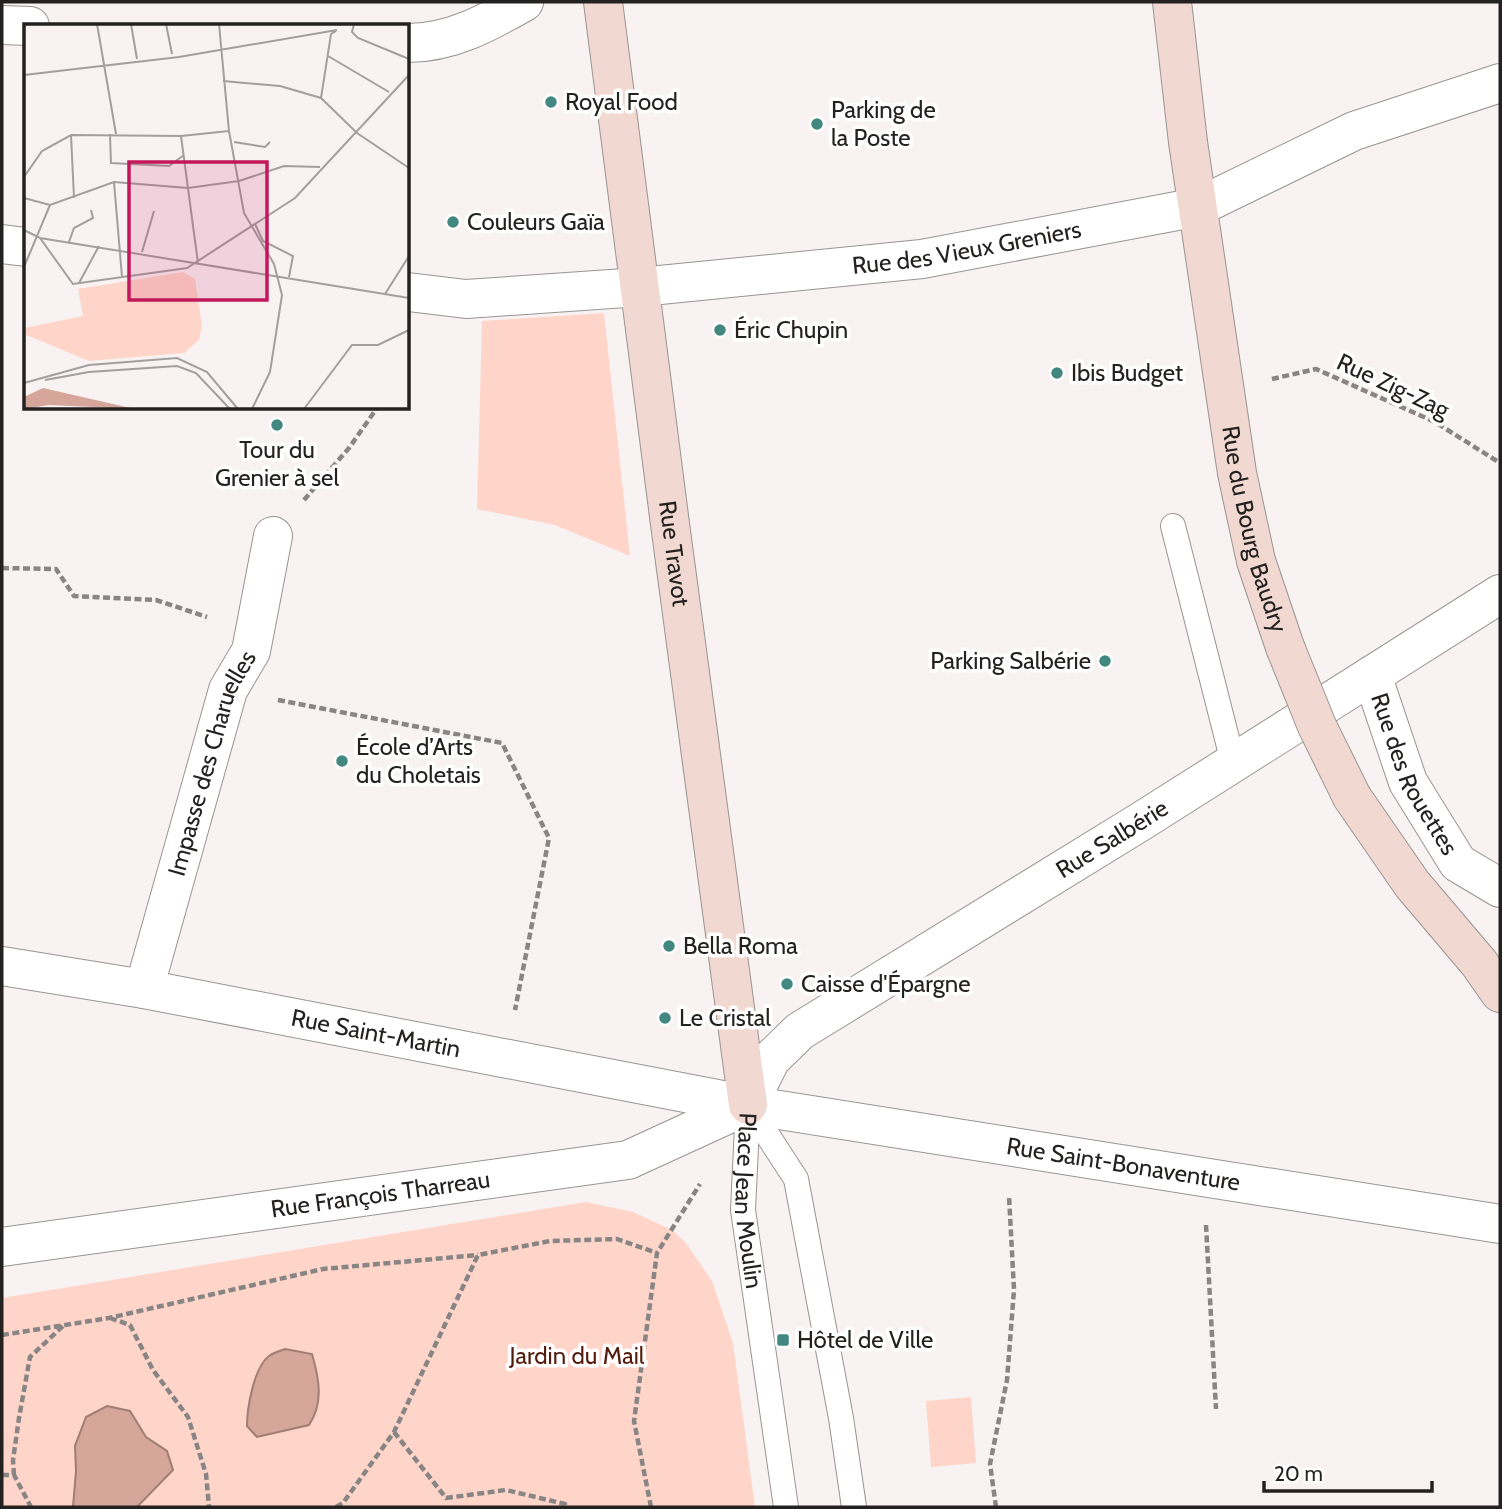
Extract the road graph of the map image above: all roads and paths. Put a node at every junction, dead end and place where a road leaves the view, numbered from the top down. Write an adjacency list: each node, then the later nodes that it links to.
1 (524, 2): 6 (street)
2 (603, 2): 11 (street, Rue Travot)
3 (1172, 2): 8 (street, Rue du Bourg Baudry)
4 (2, 24): 5 (street)
5 (24, 26)
6 (410, 43)
7 (1500, 83): 8 (street, Rue des Vieux Greniers)
8 (1198, 207): 11 (street, Rue des Vieux Greniers); 13 (street, Rue du Bourg Baudry)
9 (2, 244): 10 (street)
10 (24, 247)
11 (640, 287): 12 (street, Rue des Vieux Greniers); 29 (street, Rue Travot)
12 (410, 292)
13 (1224, 393): 15 (path, Rue Zig-Zag); 27 (street, Rue du Bourg Baudry, bridge)
14 (376, 410): 17 (path)
15 (1500, 463)
16 (1173, 526): 23 (lane)
17 (273, 536): 20 (street, Impasse des Charuelles)
18 (2, 568): 20 (path)
19 (1500, 594): 21 (street, Rue Salbérie)
20 (255, 632): 22 (street, Impasse des Charuelles)
21 (1372, 675): 23 (street, Rue Salbérie); 24 (street, Rue des Rouettes)
22 (228, 690): 26 (street, Impasse des Charuelles); 28 (path)
23 (1233, 762): 29 (street, Rue Salbérie)
24 (1500, 888)
25 (2, 965): 26 (street, Rue Saint-Martin)
26 (144, 989): 28 (street, Rue Saint-Martin)
27 (1500, 993)
28 (505, 1059): 29 (street, Rue Saint-Martin)
29 (748, 1105): 30 (street, Rue Saint-Bonaventure); 33 (street, Rue François Tharreau); 48 (lane, Place Jean Moulin); 49 (lane, Place Jean Moulin)
30 (1007, 1146): 31 (street, Rue Saint-Bonaventure); 50 (path)
31 (1203, 1177): 32 (street, Rue Saint-Bonaventure); 38 (path)
32 (1500, 1224)
33 (2, 1247)
34 (478, 1255): 35 (path); 39 (path); 47 (path)
35 (109, 1318): 36 (path); 44 (path)
36 (64, 1325): 37 (path); 41 (path)
37 (2, 1335)
38 (1216, 1409)
39 (394, 1432): 42 (path); 46 (path)
40 (2, 1475): 41 (path)
41 (14, 1475): 43 (path)
42 (344, 1505): 45 (path)
43 (31, 1507)
44 (209, 1507)
45 (336, 1507)
46 (566, 1507)
47 (651, 1507)
48 (786, 1507)
49 (854, 1507)
50 (996, 1507)

